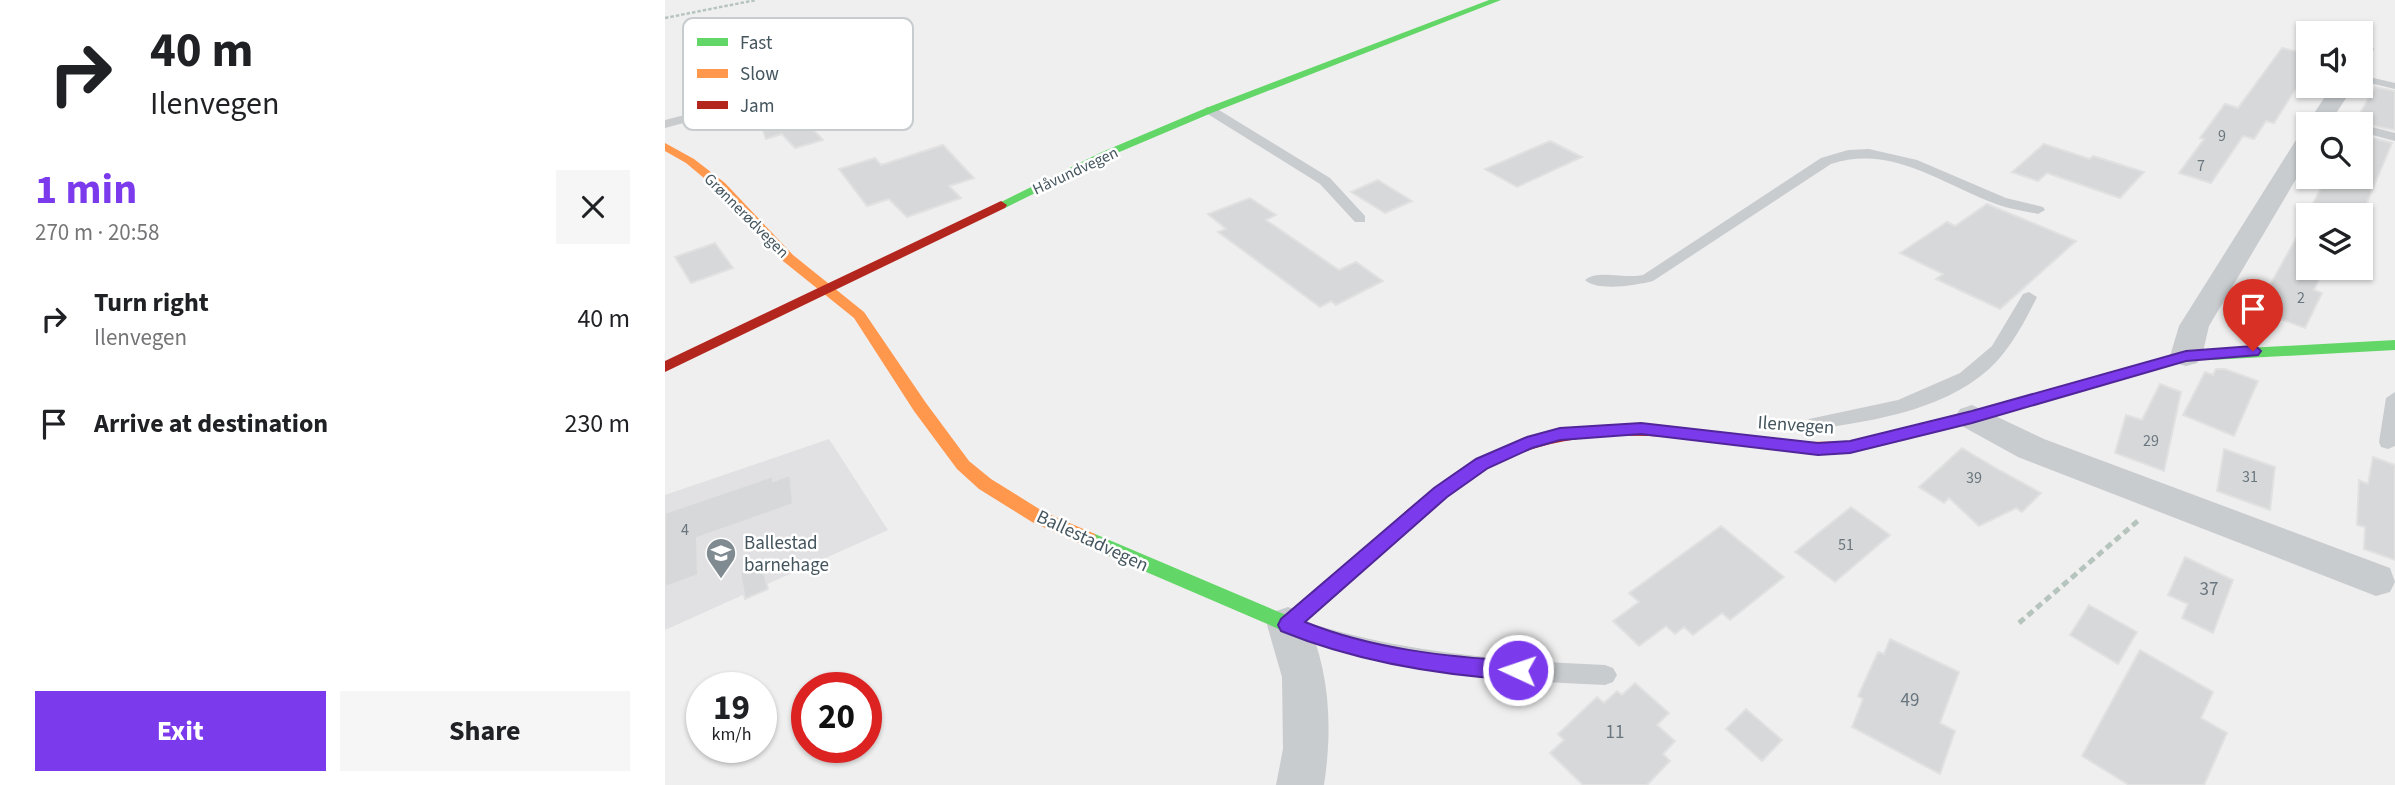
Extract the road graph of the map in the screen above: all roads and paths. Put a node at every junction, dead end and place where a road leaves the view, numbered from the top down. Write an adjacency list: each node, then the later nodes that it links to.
1 (756, 0): 3 (path)
2 (1497, 0): 6 (street, Håvundvegen)
3 (665, 18)
4 (2373, 81): 5 (lane)
5 (2395, 86)
6 (1210, 110): 14 (lane); 16 (street, Håvundvegen)
7 (683, 119): 8 (lane)
8 (665, 124)
9 (2373, 131): 10 (lane)
10 (2395, 137)
11 (665, 146): 16 (street, Grønnerødvegen)
12 (2296, 160): 19 (street)
13 (2038, 210): 15 (lane)
14 (1360, 219)
15 (1593, 280)
16 (825, 289): 20 (street, Håvundvegen); 28 (street, Ballestadvegen)
17 (2029, 297): 23 (lane)
18 (2395, 345): 19 (street, Ilenvegen)
19 (2186, 356): 22 (street, Ilenvegen)
20 (665, 367)
21 (2395, 398): 24 (lane)
22 (1972, 417): 25 (street); 28 (street, Ilenvegen)
23 (1815, 423)
24 (2388, 442)
25 (2164, 498): 26 (street); 27 (path)
26 (2375, 580)
27 (2019, 623)
28 (1288, 625): 29 (lane); 30 (street)
29 (1605, 675)
30 (1300, 785)

